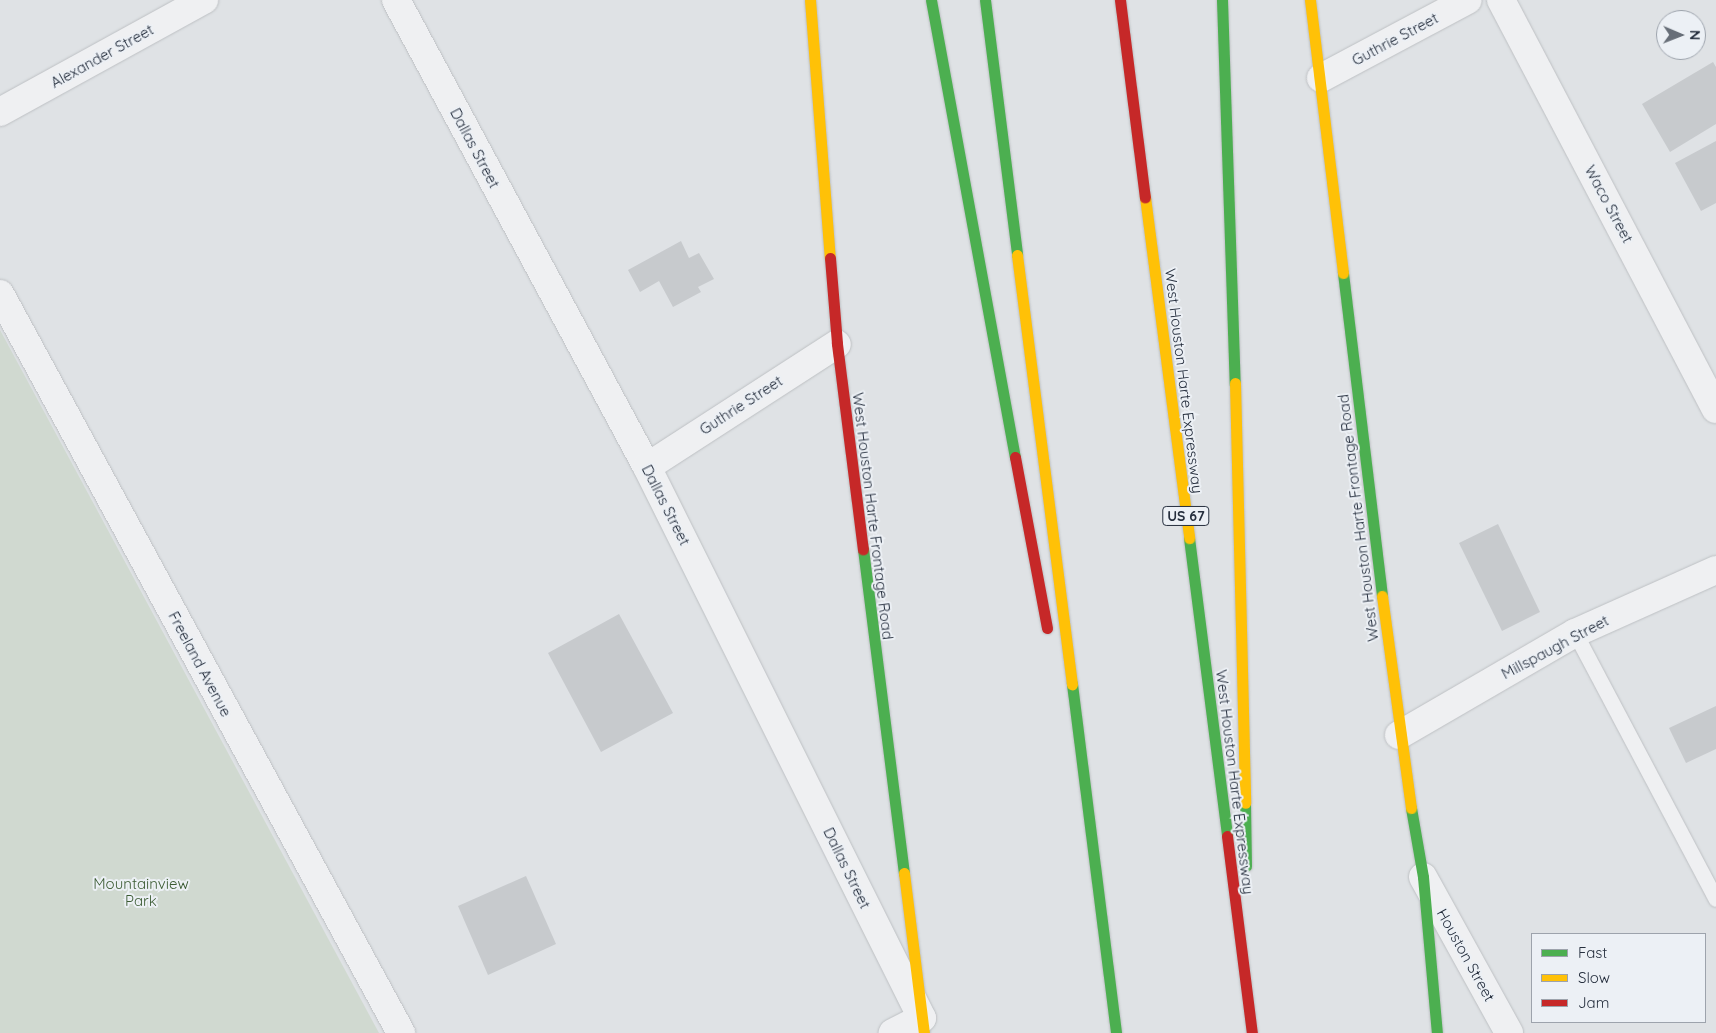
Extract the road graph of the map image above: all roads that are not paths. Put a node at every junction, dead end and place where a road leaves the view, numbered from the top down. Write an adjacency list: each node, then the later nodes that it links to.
1 (204, 0): 12 (street, Alexander Street)
2 (396, 0): 16 (street, Dallas Street)
3 (810, 0): 14 (main road, West Houston Harte Frontage Road)
4 (931, 0): 19 (main road)
5 (985, 0): 24 (main road)
6 (1120, 0): 25 (main road, West Houston Harte Expressway / US 67)
7 (1222, 0): 25 (main road)
8 (1310, 0): 11 (main road, West Houston Harte Frontage Road)
9 (1468, 0): 11 (street, Guthrie Street)
10 (1501, 0): 15 (street, Waco Street)
11 (1322, 78): 21 (main road, West Houston Harte Frontage Road)
12 (0, 112)
13 (0, 294): 27 (street, Freeland Avenue)
14 (837, 344): 16 (street, Guthrie Street); 26 (main road, West Houston Harte Frontage Road)
15 (1716, 409)
16 (647, 467): 26 (street, Dallas Street)
17 (1716, 570): 18 (street, Millspaugh Street)
18 (1575, 633): 21 (street, Millspaugh Street); 23 (lane)
19 (1049, 641)
20 (1064, 720): 24 (main road)
21 (1399, 735): 22 (main road, West Houston Harte Frontage Road)
22 (1423, 877): 31 (main road, West Houston Harte Frontage Road); 32 (street, Houston Street)
23 (1716, 899)
24 (1103, 936): 29 (main road)
25 (1249, 1013): 30 (main road, West Houston Harte Expressway / US 67)
26 (923, 1026): 28 (street)
27 (401, 1033)
28 (893, 1033)
29 (1116, 1033)
30 (1252, 1033)
31 (1437, 1033)
32 (1509, 1033)

